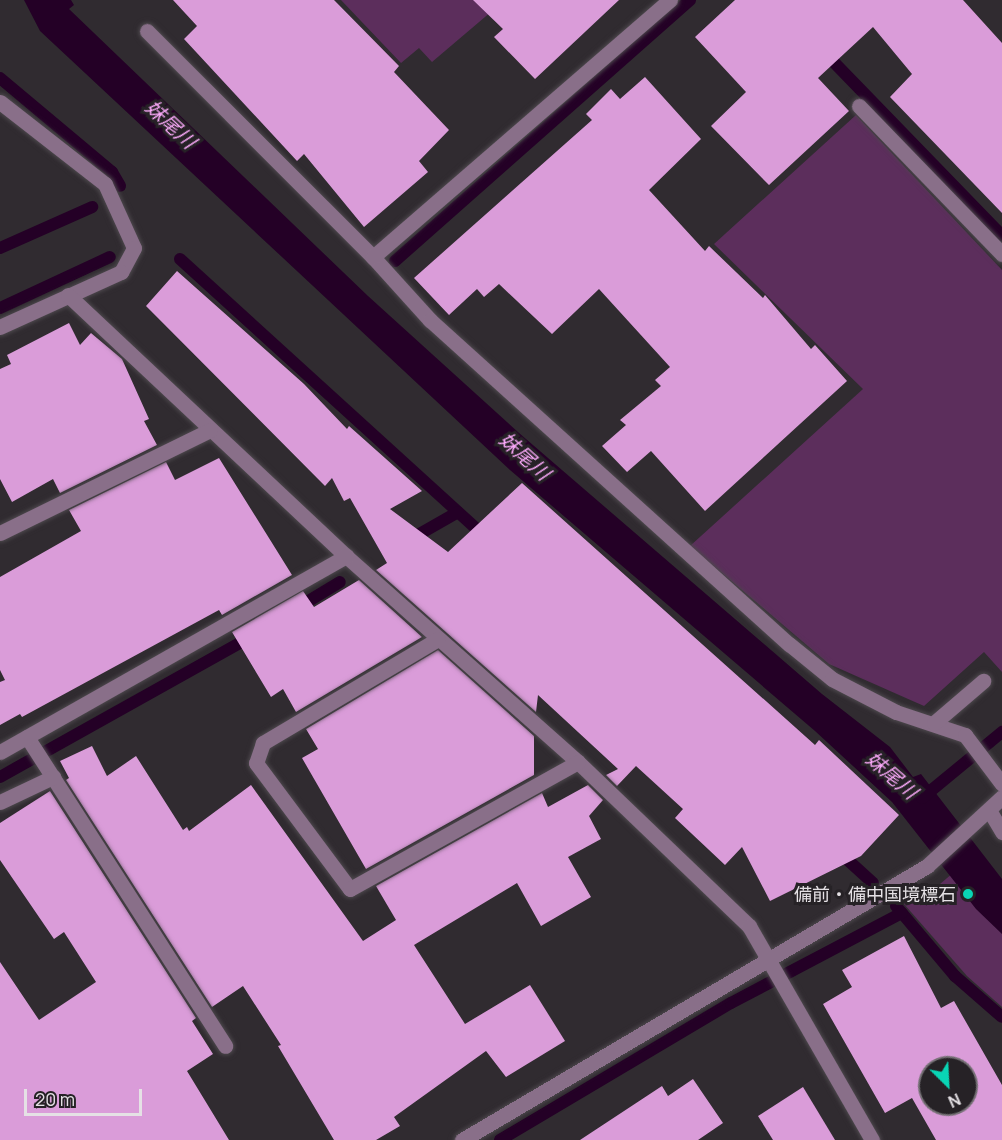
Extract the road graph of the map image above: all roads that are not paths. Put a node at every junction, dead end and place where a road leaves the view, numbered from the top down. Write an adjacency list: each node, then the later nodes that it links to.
1 (670, 0): 6 (street)
2 (147, 31): 6 (street)
3 (0, 102): 7 (street)
4 (859, 106): 5 (street)
5 (1002, 254)
6 (373, 257): 14 (street)
7 (68, 295): 8 (street); 9 (street)
8 (0, 327)
9 (210, 430): 10 (street); 11 (street)
10 (0, 533)
11 (346, 556): 12 (street); 15 (street)
12 (438, 639): 17 (street); 17 (street)
13 (983, 681): 14 (street)
14 (934, 723): 19 (street)
15 (27, 736): 16 (street); 18 (street)
16 (0, 752)
17 (578, 762): 24 (street)
18 (49, 771): 21 (street); 25 (street)
19 (998, 779)
20 (1002, 797): 22 (street)
21 (0, 802)
22 (989, 810): 23 (street); 24 (street)
23 (1002, 832)
24 (771, 964): 26 (street); 27 (street)
25 (225, 1046)
26 (462, 1140)
27 (872, 1140)

